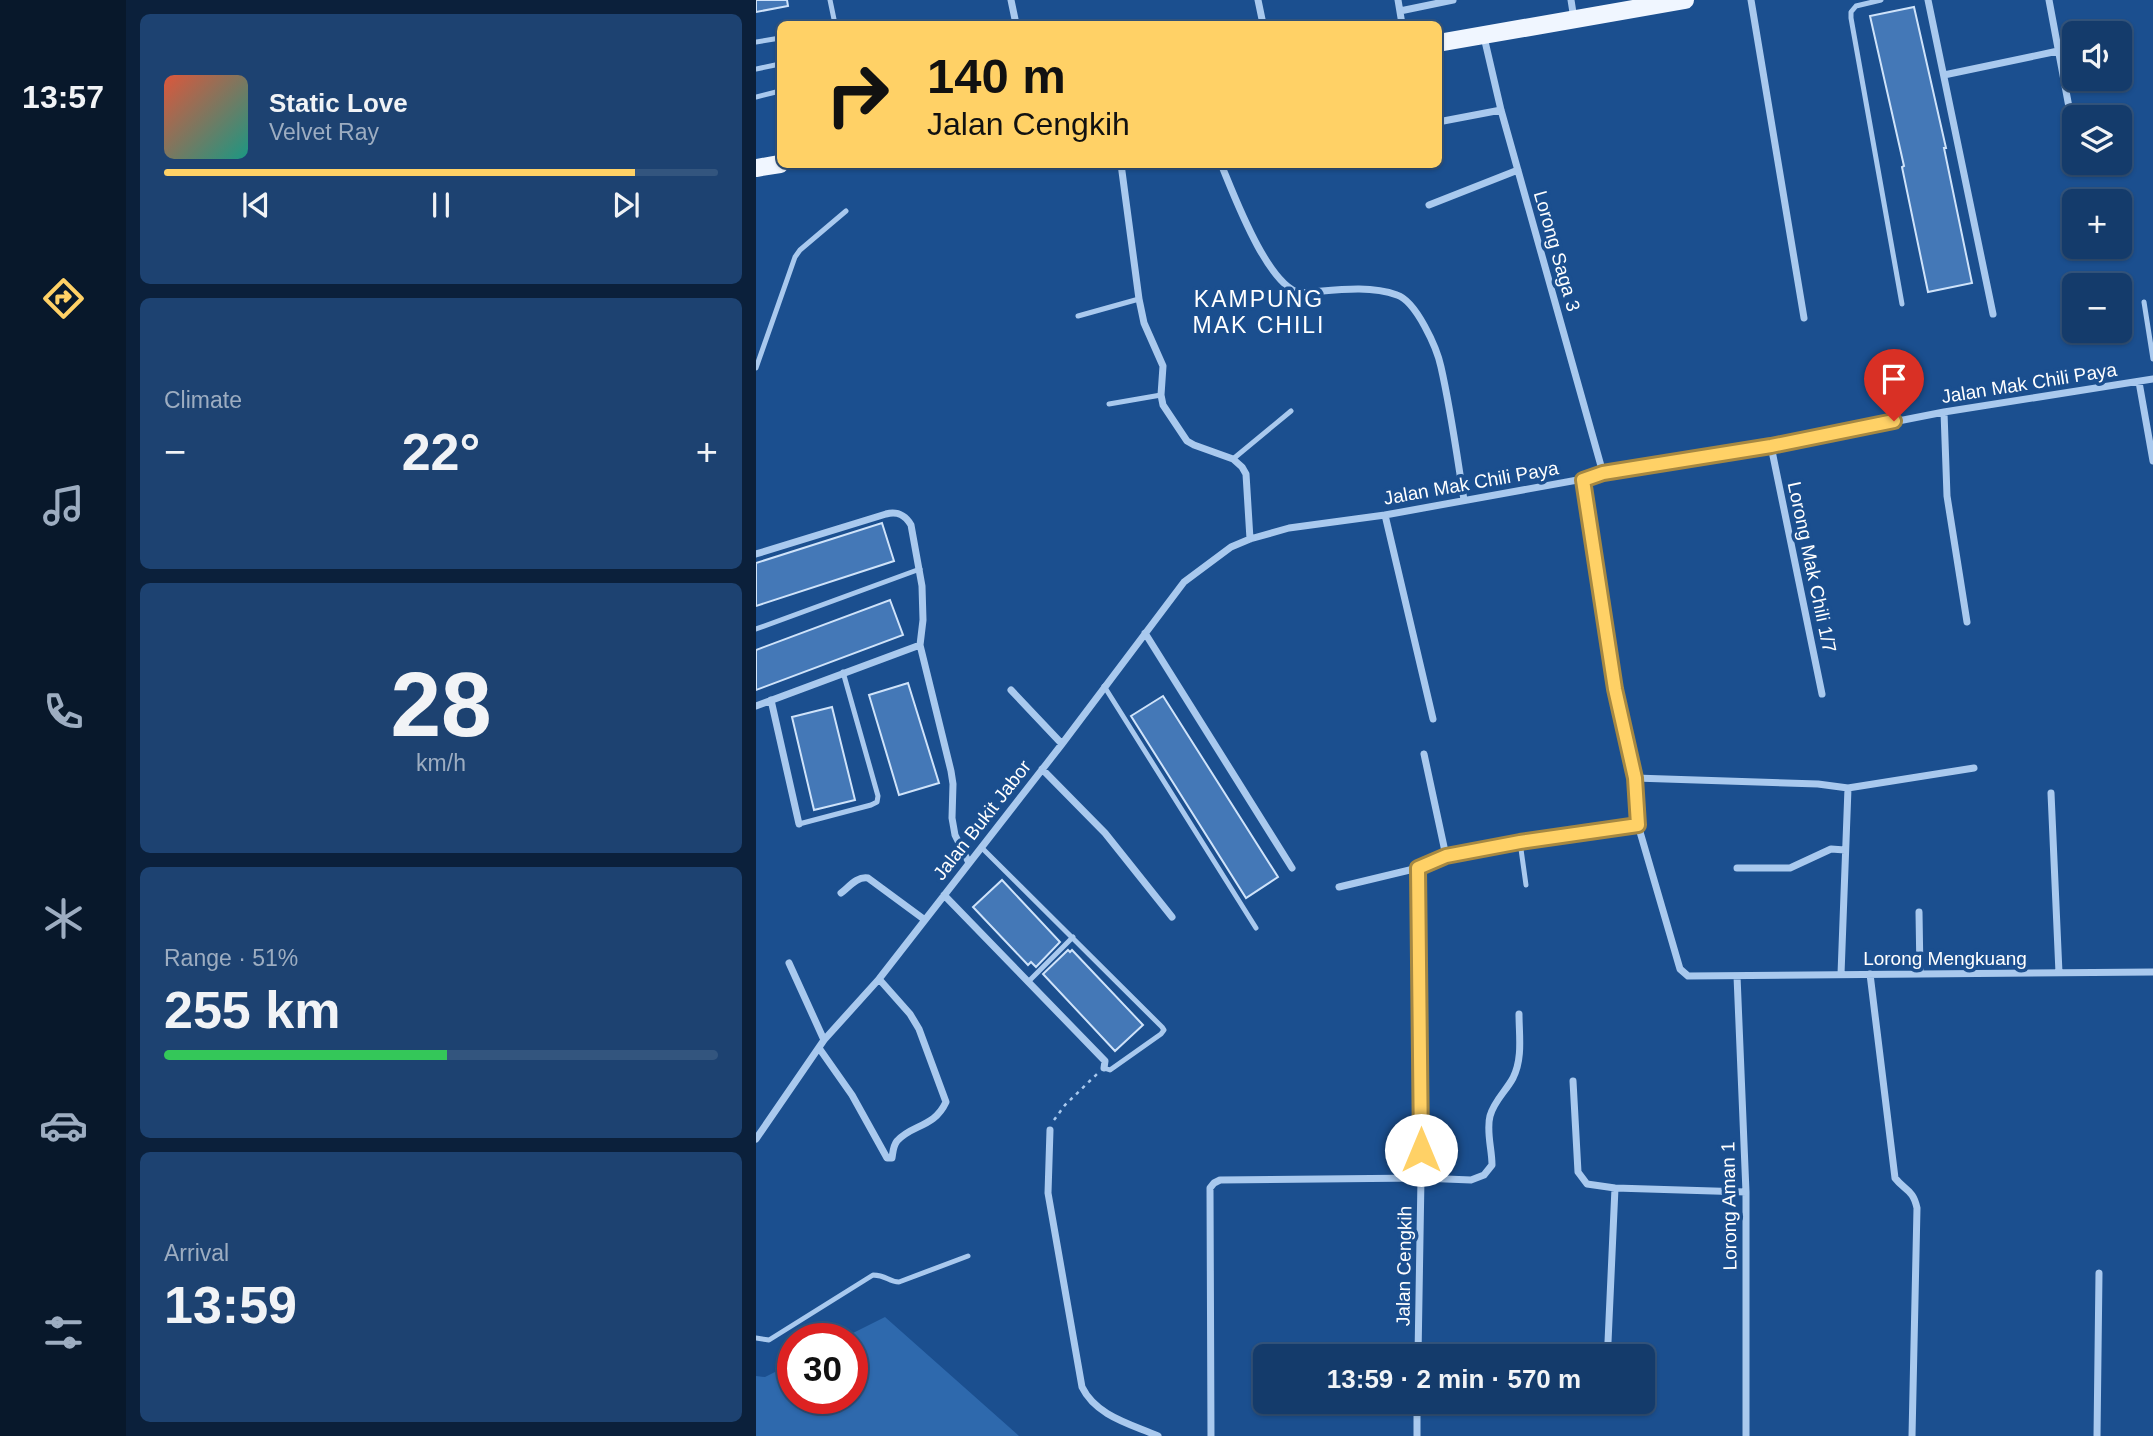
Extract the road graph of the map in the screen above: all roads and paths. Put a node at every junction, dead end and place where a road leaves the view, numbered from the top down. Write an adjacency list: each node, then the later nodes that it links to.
1 (830, 0): 14 (lane)
2 (1011, 0): 15 (street)
3 (1258, 0): 16 (street)
4 (1398, 0): 12 (street)
5 (1453, 0): 12 (street)
6 (1571, 0): 13 (street)
7 (1685, 0): 13 (main road)
8 (1751, 0): 43 (street)
9 (1881, 0): 40 (lane)
10 (1928, 0): 25 (street)
11 (2049, 0): 22 (street)
12 (1400, 11): 17 (street)
13 (1574, 19): 18 (main road)
14 (834, 21)
15 (1015, 21)
16 (1262, 21)
17 (1402, 21)
18 (1484, 37): 21 (main road); 29 (street, Lorong Saga 3)
19 (777, 38): 20 (lane)
20 (756, 42)
21 (1442, 42)
22 (2058, 51): 25 (street); 28 (street)
23 (777, 65): 24 (lane)
24 (756, 69)
25 (1944, 75): 41 (street)
26 (777, 92): 27 (lane)
27 (756, 97)
28 (2068, 105)
29 (1501, 110): 30 (street); 35 (street, Lorong Saga 3)
30 (1442, 121)
31 (777, 164): 32 (main road)
32 (756, 168)
33 (1122, 168): 38 (street)
34 (1223, 168): 57 (street)
35 (1518, 170): 36 (street); 55 (street, Lorong Saga 3)
36 (1429, 205)
37 (846, 211): 45 (lane)
38 (1139, 299): 42 (lane); 48 (street)
39 (2144, 302): 44 (lane)
40 (1902, 304)
41 (1993, 314)
42 (1078, 316)
43 (1804, 318)
44 (2153, 359)
45 (756, 368)
46 (2153, 379): 47 (street, Jalan Mak Chili Paya)
47 (2139, 382): 51 (street, Jalan Mak Chili Paya); 54 (street)
48 (1161, 395): 49 (lane); 53 (street)
49 (1109, 404)
50 (1291, 411): 53 (lane)
51 (1944, 412): 52 (street, Jalan Mak Chili Paya); 62 (street)
52 (1771, 446): 55 (street, Jalan Mak Chili Paya); 69 (street, Lorong Mak Chili 1/7)
53 (1233, 458): 59 (street)
54 (2153, 461)
55 (1603, 473): 56 (street, Jalan Mak Chili Paya)
56 (1583, 480): 57 (street, Jalan Mak Chili Paya); 77 (street)
57 (1464, 500): 58 (street, Jalan Mak Chili Paya)
58 (1385, 515): 59 (street, Jalan Mak Chili Paya); 72 (street)
59 (1250, 539): 64 (street, Jalan Bukit Jabor)
60 (756, 554): 61 (street)
61 (920, 569): 63 (lane); 65 (street)
62 (1967, 622)
63 (756, 629)
64 (1145, 633): 67 (street, Jalan Bukit Jabor); 87 (street)
65 (920, 645): 66 (street); 86 (street)
66 (843, 672): 70 (street); 80 (lane)
67 (1104, 686): 73 (street, Jalan Bukit Jabor); 97 (lane)
68 (1011, 690): 73 (street)
69 (1822, 694)
70 (771, 700): 71 (street); 80 (street)
71 (756, 706)
72 (1433, 719)
73 (1062, 744): 76 (street, Jalan Bukit Jabor)
74 (1424, 754): 85 (street)
75 (1974, 768): 78 (street)
76 (1042, 769): 83 (street, Jalan Bukit Jabor); 95 (street)
77 (1635, 778): 78 (street); 81 (street)
78 (1848, 788): 84 (street)
79 (2051, 793): 101 (street)
80 (800, 824)
81 (1638, 825): 82 (street); 105 (street, Lorong Mengkuang)
82 (1520, 842): 85 (street); 90 (lane)
83 (981, 848): 86 (street, Jalan Bukit Jabor); 98 (lane)
84 (1845, 850): 89 (street); 102 (street)
85 (1446, 856): 88 (street)
86 (969, 863): 93 (street, Jalan Bukit Jabor)
87 (1292, 868)
88 (1418, 868): 91 (street); 115 (street, Jalan Cengkih)
89 (1737, 868)
90 (1526, 885)
91 (1339, 887)
92 (841, 893): 96 (street)
93 (943, 895): 96 (street, Jalan Bukit Jabor); 107 (street)
94 (1919, 912): 104 (street)
95 (1172, 917)
96 (925, 920): 106 (street, Jalan Bukit Jabor)
97 (1256, 928)
98 (1073, 937): 107 (lane); 111 (lane)
99 (789, 963): 109 (street)
100 (2153, 972): 101 (street, Lorong Mengkuang)
101 (2059, 973): 104 (street, Lorong Mengkuang)
102 (1841, 974): 103 (street, Lorong Mengkuang); 105 (street, Lorong Mengkuang)
103 (1870, 974): 104 (street, Lorong Mengkuang); 128 (street)
104 (1920, 974)
105 (1737, 976): 117 (street, Lorong Aman 1)
106 (879, 979): 109 (street, Jalan Bukit Jabor); 110 (street)
107 (1028, 982): 111 (street)
108 (1519, 1014): 115 (street)
109 (824, 1040): 110 (street, Jalan Bukit Jabor)
110 (819, 1048): 114 (street, Jalan Bukit Jabor)
111 (1104, 1068): 113 (path)
112 (1573, 1081): 116 (street)
113 (1050, 1130): 124 (street)
114 (756, 1139)
115 (1421, 1178): 122 (street, Jalan Cengkih); 125 (street)
116 (1615, 1188): 117 (street); 121 (street)
117 (1746, 1192): 127 (street, Lorong Aman 1)
118 (968, 1256): 120 (lane)
119 (2099, 1273): 129 (street)
120 (756, 1338)
121 (1608, 1342)
122 (1418, 1344)
123 (1417, 1414): 126 (street)
124 (1158, 1436)
125 (1211, 1436)
126 (1417, 1436)
127 (1746, 1436)
128 (1912, 1436)
129 (2096, 1436)

